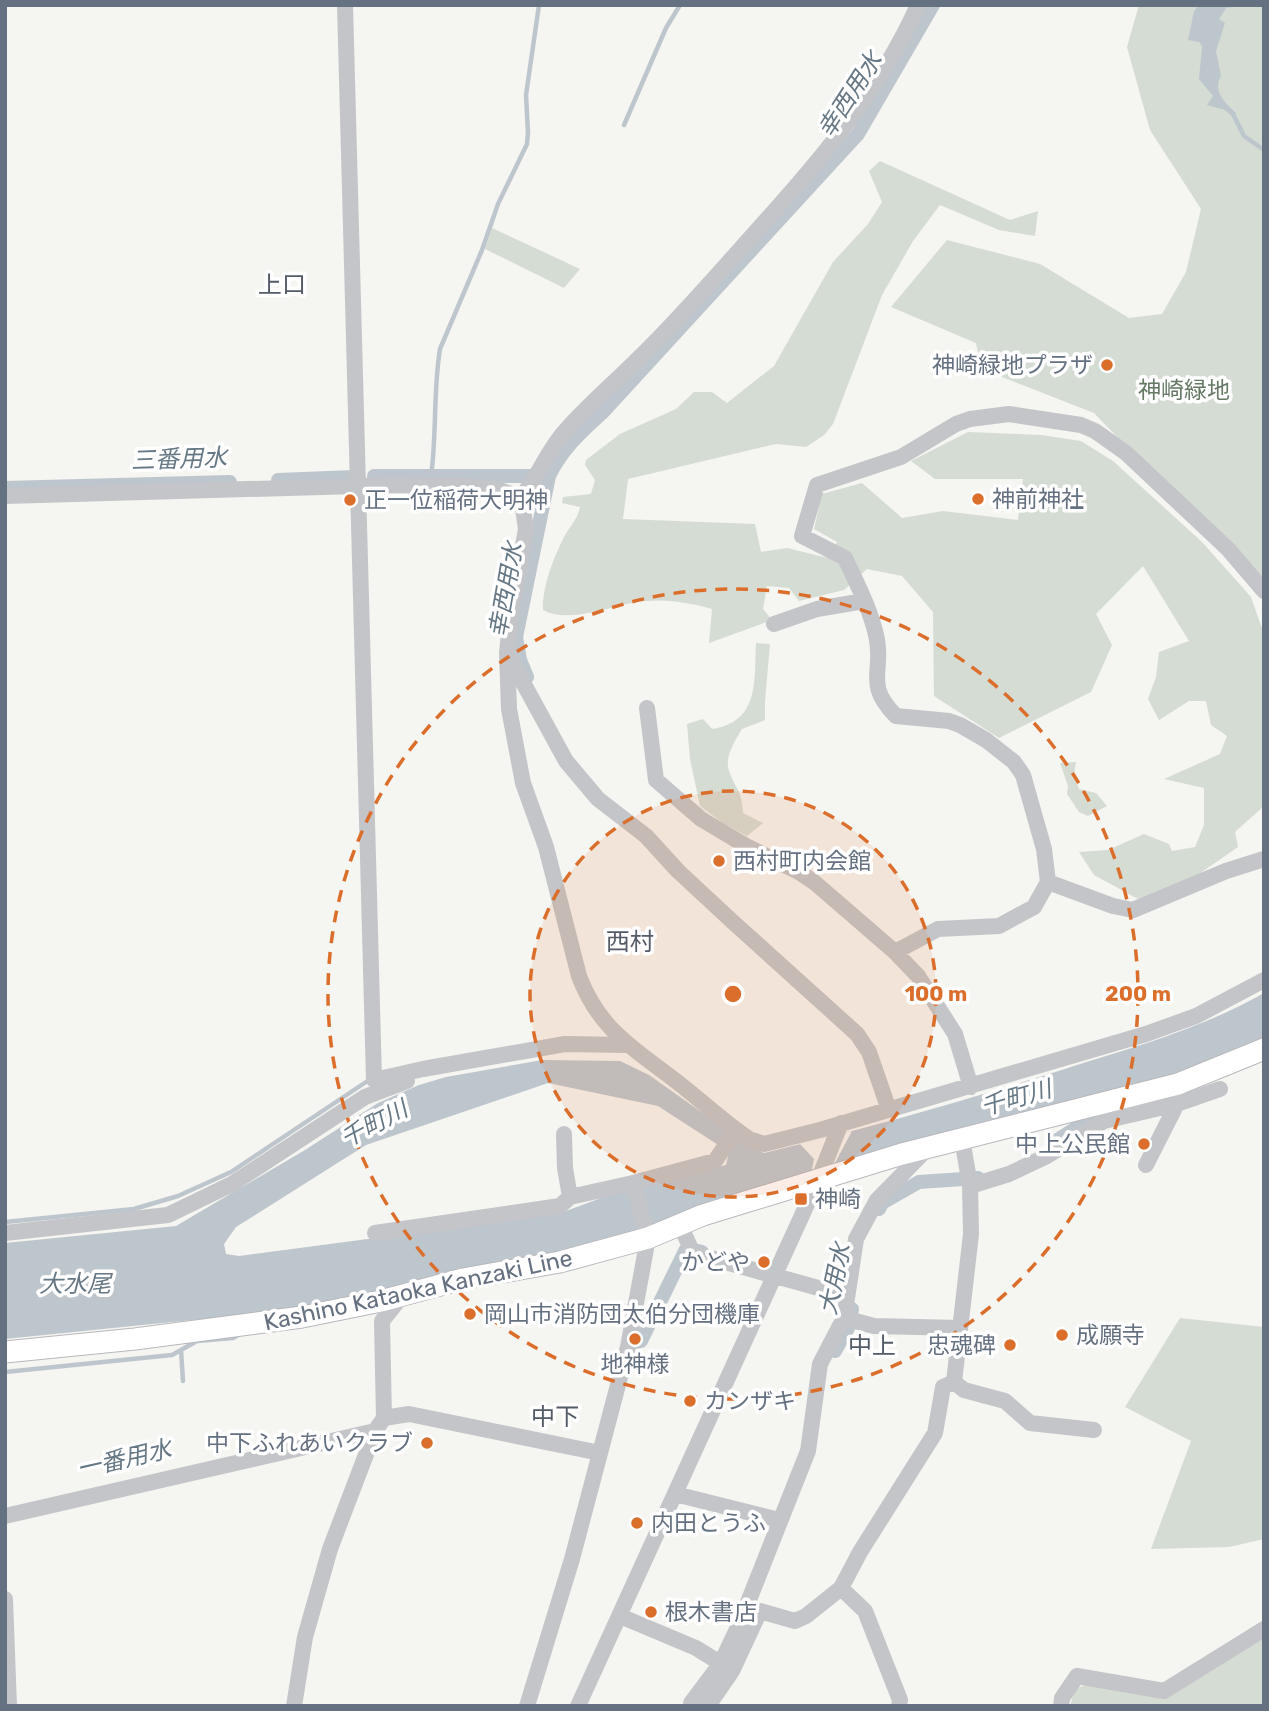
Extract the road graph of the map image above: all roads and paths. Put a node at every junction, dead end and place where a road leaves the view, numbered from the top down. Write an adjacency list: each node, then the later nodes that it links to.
1 (345, 5): 3 (street)
2 (916, 10): 5 (street)
3 (358, 486): 4 (street); 5 (street); 17 (street)
4 (5, 496)
5 (518, 500): 9 (street)
6 (1264, 591): 7 (street)
7 (864, 601): 8 (street); 12 (street)
8 (774, 624)
9 (507, 653): 15 (street); 21 (street)
10 (647, 708): 13 (street)
11 (1264, 859): 12 (street)
12 (1048, 882): 13 (street)
13 (895, 952): 18 (street)
14 (1264, 980): 18 (street)
15 (628, 1045): 17 (street); 23 (street)
16 (1264, 1049): 20 (main road, Kashino Kataoka Kanzaki Line)
17 (449, 1064): 33 (street)
18 (971, 1087): 21 (street)
19 (1220, 1088): 20 (street)
20 (1178, 1094): 25 (main road, Kashino Kataoka Kanzaki Line); 27 (street); 30 (street)
21 (889, 1110): 22 (street)
22 (839, 1130): 23 (street); 28 (street)
23 (735, 1132): 29 (street)
24 (564, 1134): 31 (street)
25 (962, 1139): 26 (main road, Kashino Kataoka Kanzaki Line); 30 (street)
26 (928, 1147): 28 (main road, Kashino Kataoka Kanzaki Line); 38 (street)
27 (1146, 1165)
28 (820, 1175): 32 (main road, Kashino Kataoka Kanzaki Line); 36 (street)
29 (633, 1186): 31 (street); 35 (street)
30 (970, 1186): 40 (street)
31 (570, 1198): 34 (street)
32 (680, 1225): 35 (main road, Kashino Kataoka Kanzaki Line); 36 (street)
33 (5, 1233)
34 (375, 1233)
35 (647, 1235): 37 (main road, Kashino Kataoka Kanzaki Line); 45 (street)
36 (774, 1275): 38 (street); 46 (street)
37 (402, 1296): 41 (main road, Kashino Kataoka Kanzaki Line); 43 (street)
38 (848, 1296): 39 (street)
39 (849, 1320): 40 (street); 48 (street)
40 (960, 1328): 42 (street)
41 (5, 1352)
42 (954, 1382): 44 (street); 49 (street)
43 (379, 1424): 45 (street); 47 (street); 57 (street)
44 (1094, 1430)
45 (596, 1452): 58 (street)
46 (675, 1494): 48 (street); 52 (street)
47 (5, 1516)
48 (779, 1520): 51 (street)
49 (841, 1588): 51 (street); 60 (street)
50 (5, 1600): 56 (street)
51 (753, 1609): 54 (street)
52 (620, 1616): 54 (street); 59 (street)
53 (1264, 1629): 61 (street)
54 (726, 1667): 55 (street)
55 (695, 1705)
56 (9, 1706)
57 (294, 1706)
58 (527, 1706)
59 (579, 1706)
60 (900, 1706)
61 (1061, 1706)

